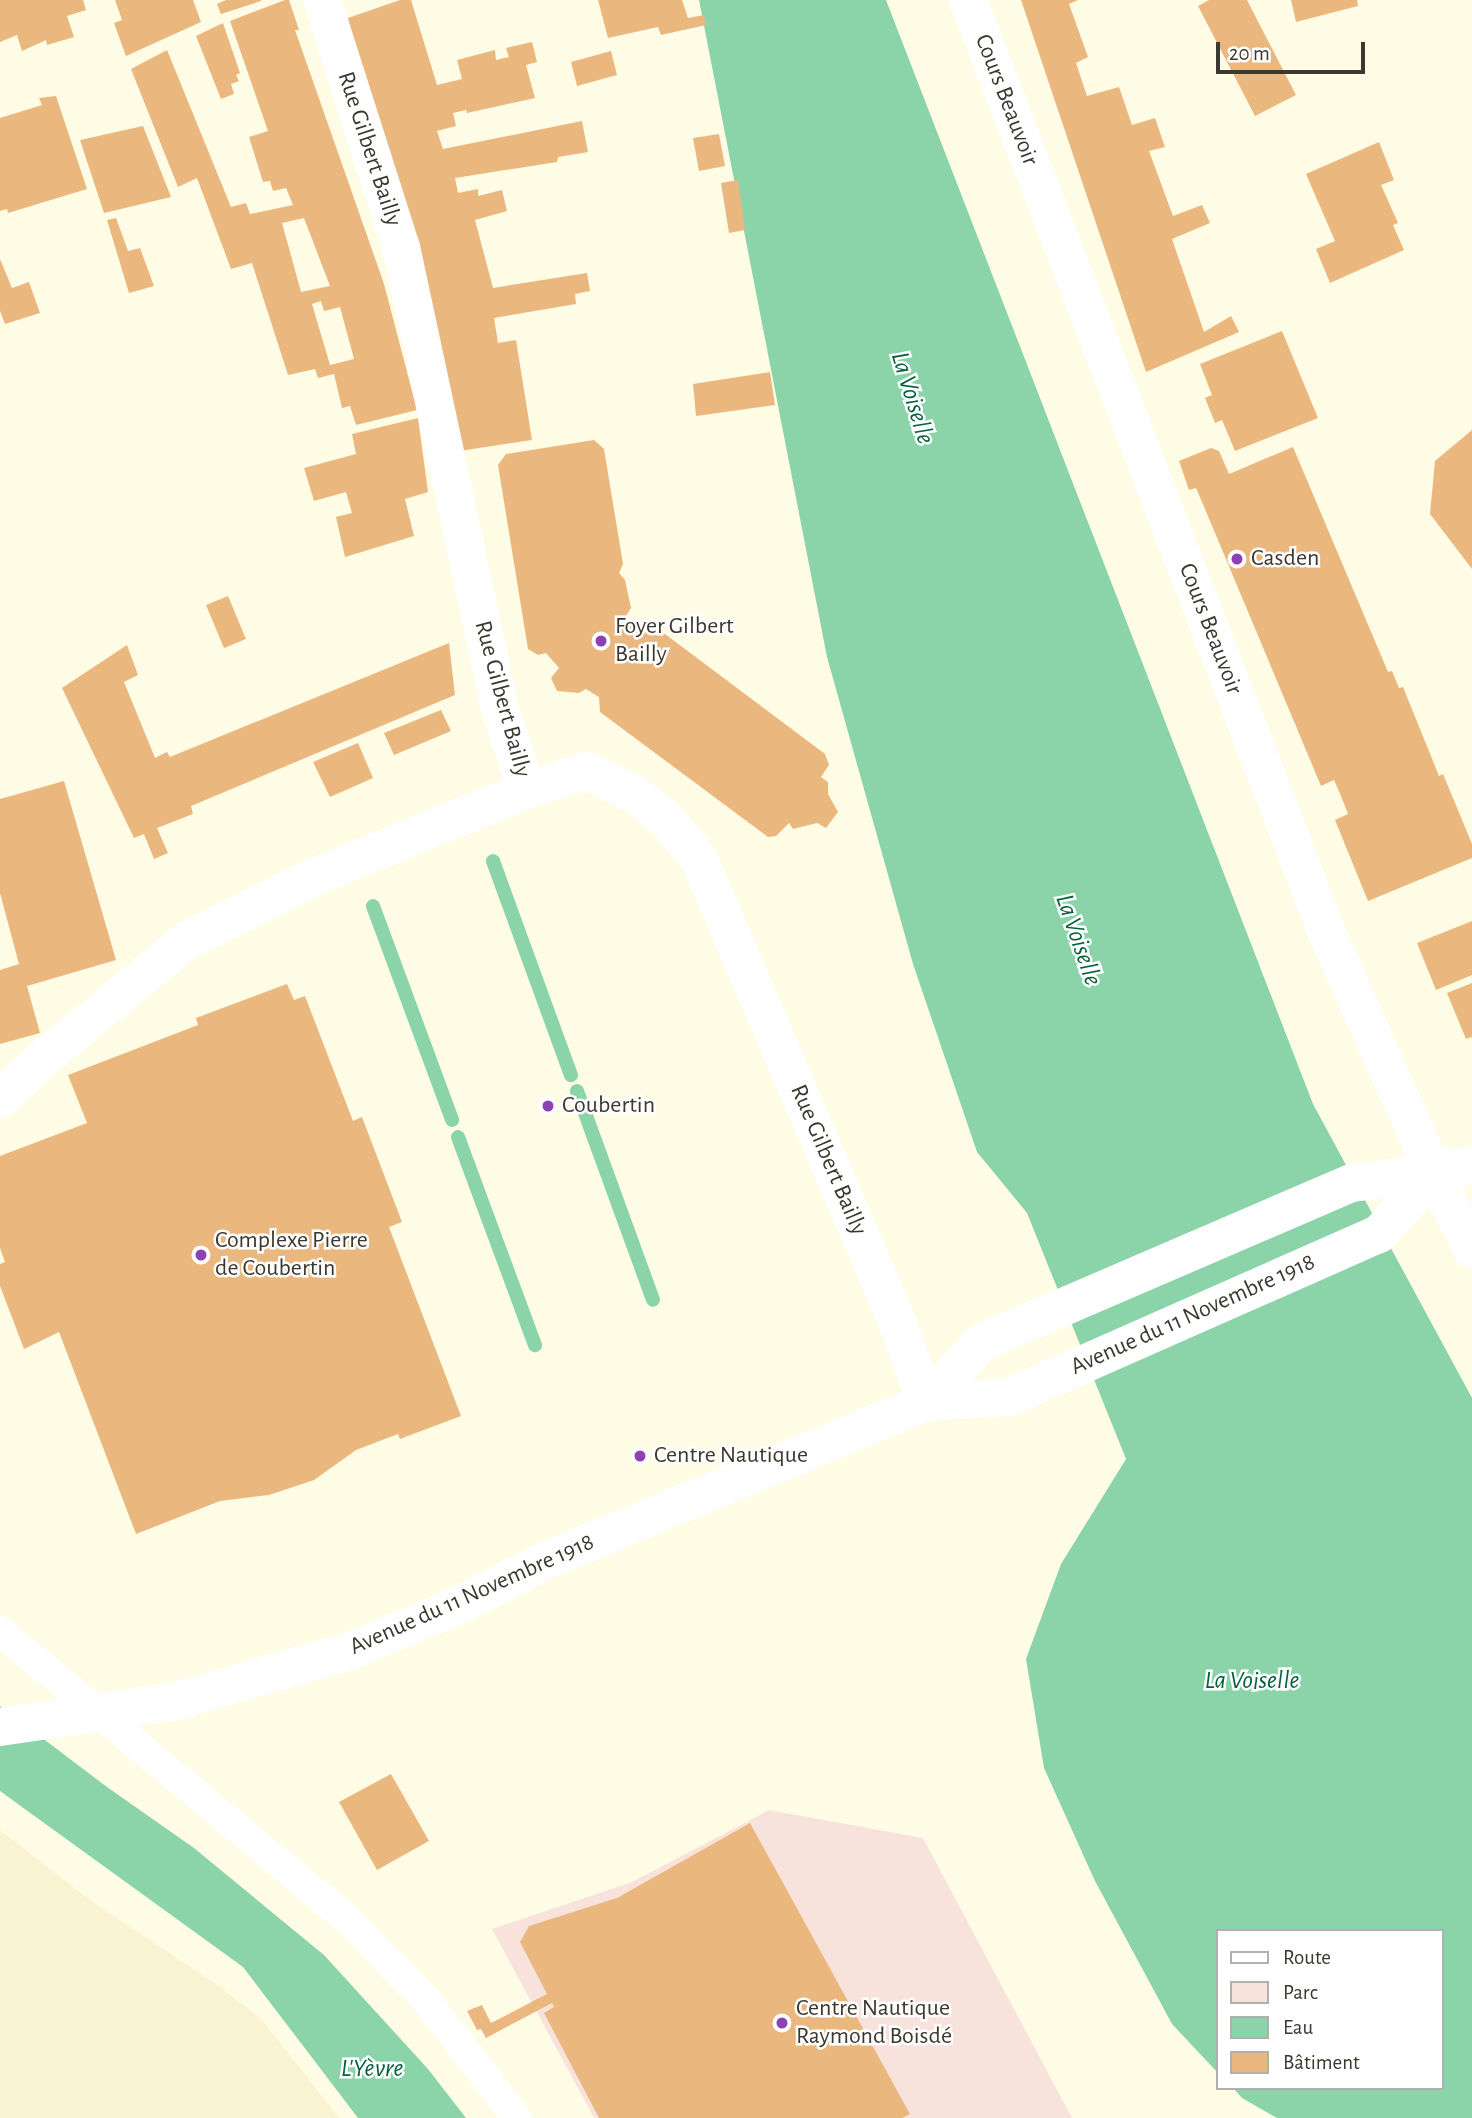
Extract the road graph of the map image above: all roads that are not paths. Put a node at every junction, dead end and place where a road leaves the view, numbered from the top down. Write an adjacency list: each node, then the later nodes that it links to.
1 (322, 0): 3 (street, Rue Gilbert Bailly)
2 (968, 0): 7 (street, Cours Beauvoir)
3 (527, 790): 4 (street); 9 (street, Rue Gilbert Bailly)
4 (0, 1099)
5 (1472, 1140): 7 (street, Avenue du 11 Novembre 1918)
6 (1472, 1164): 7 (street, Avenue du 11 Novembre 1918)
7 (1434, 1173): 8 (street, Cours Beauvoir); 9 (street, Avenue du 11 Novembre 1918); 9 (street, Avenue du 11 Novembre 1918)
8 (1472, 1250)
9 (926, 1402): 11 (street, Avenue du 11 Novembre 1918)
10 (0, 1631): 12 (lane)
11 (0, 1727)
12 (517, 2118)

